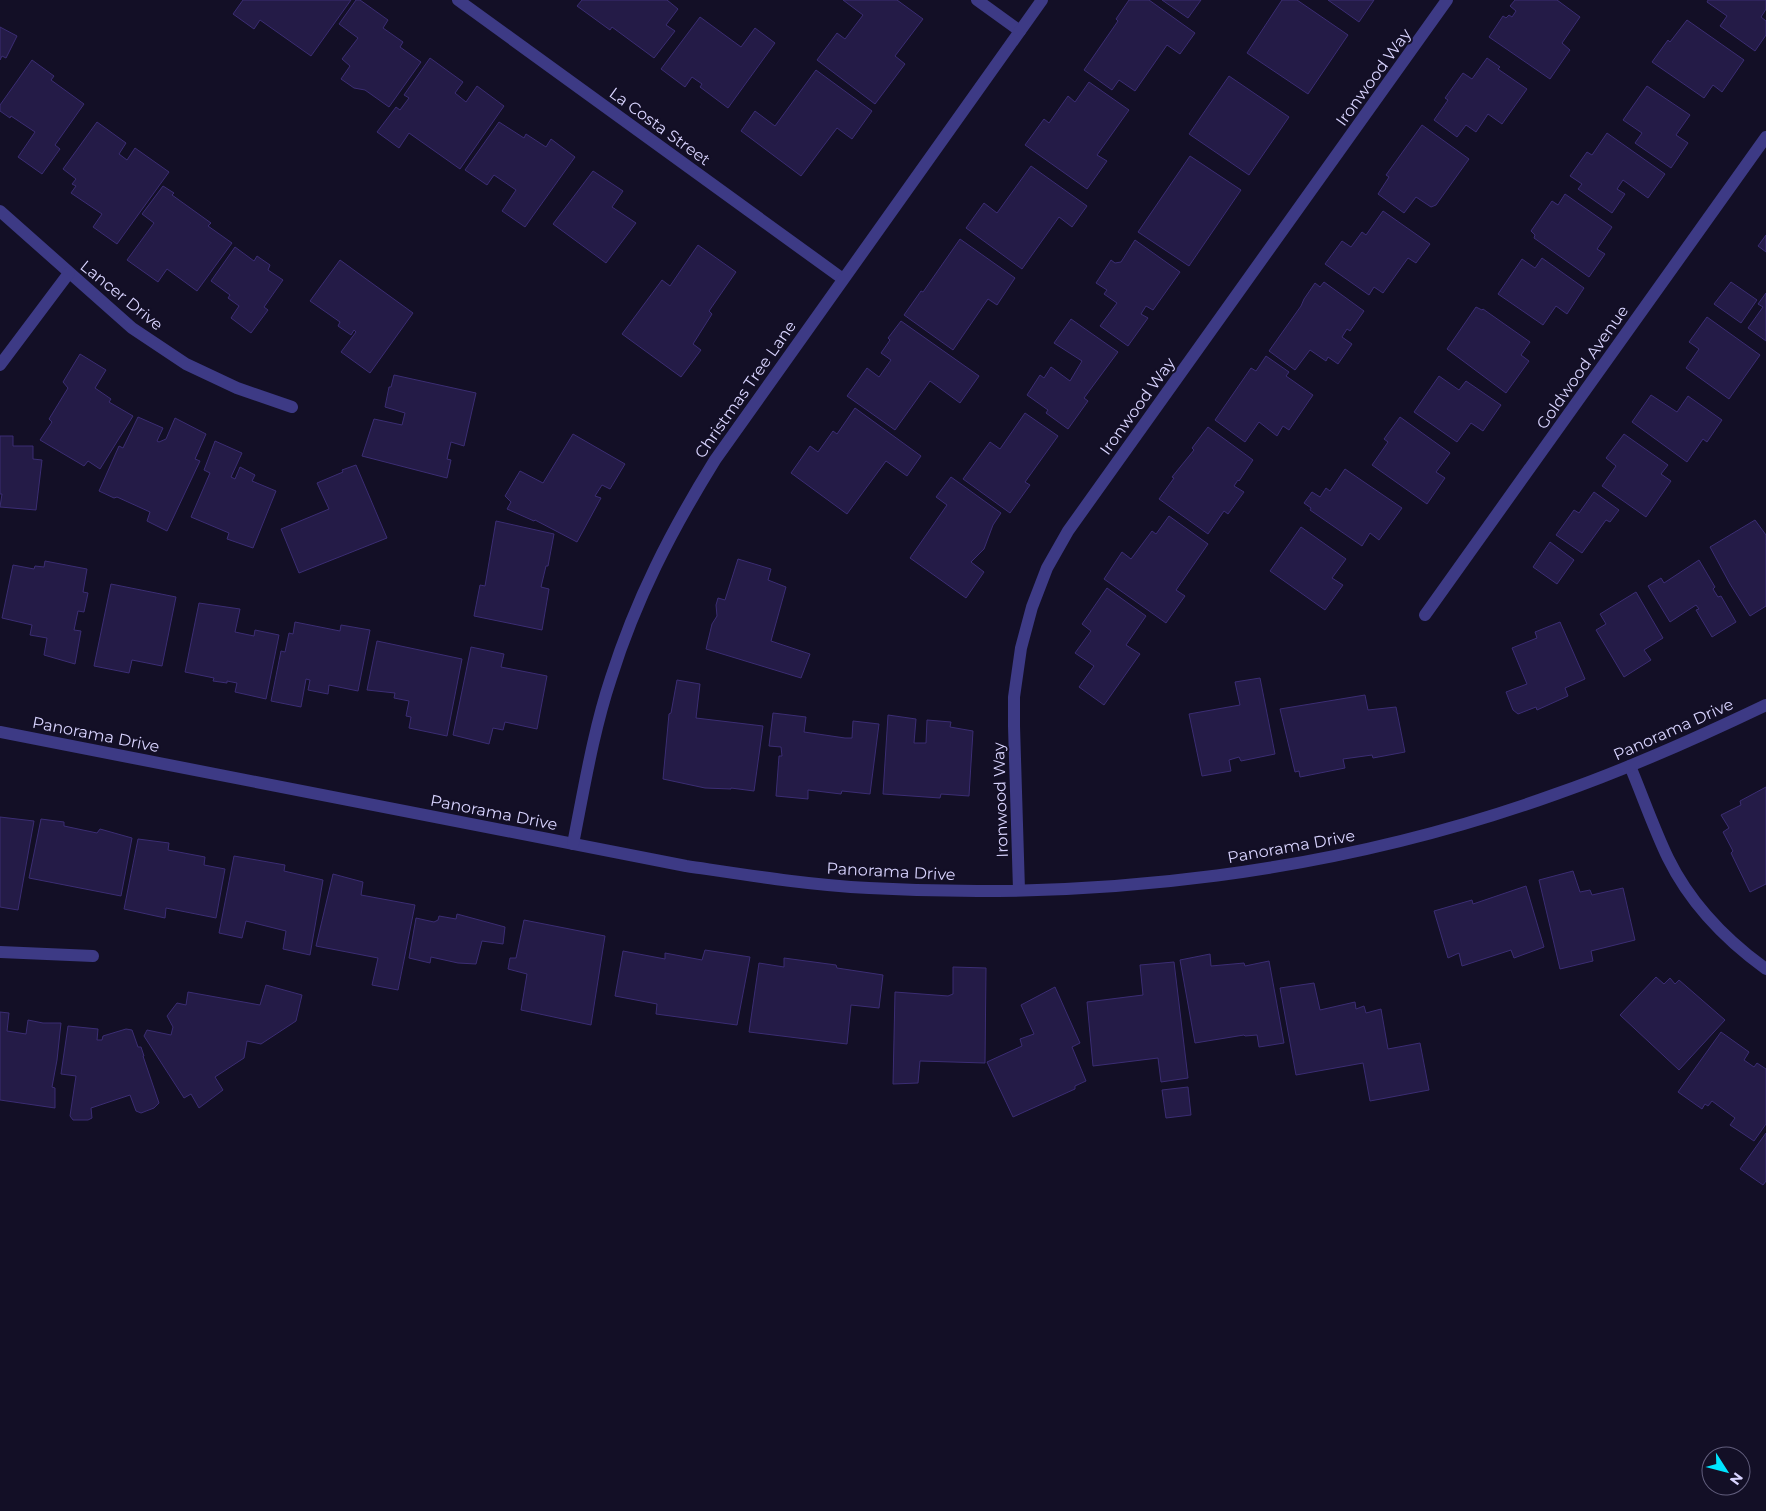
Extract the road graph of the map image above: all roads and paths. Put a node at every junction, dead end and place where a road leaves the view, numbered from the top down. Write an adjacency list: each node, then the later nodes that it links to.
1 (458, 0): 9 (street, La Costa Street)
2 (978, 0): 5 (street)
3 (1042, 0): 5 (street, Christmas Tree Lane)
4 (1447, 0): 17 (street, Ironwood Way)
5 (1020, 31): 9 (street, Christmas Tree Lane)
6 (1766, 137): 12 (street, Goldwood Avenue)
7 (0, 210): 8 (street, Lancer Drive)
8 (69, 273): 10 (street); 11 (street, Lancer Drive)
9 (842, 279): 16 (street, Christmas Tree Lane)
10 (0, 364)
11 (292, 407)
12 (1425, 615)
13 (1766, 705): 15 (street, Panorama Drive)
14 (0, 732): 16 (street, Panorama Drive)
15 (1630, 766): 17 (street, Panorama Drive); 20 (street)
16 (573, 844): 17 (street, Panorama Drive)
17 (1019, 890)
18 (0, 952): 19 (street)
19 (93, 956)
20 (1766, 969)

